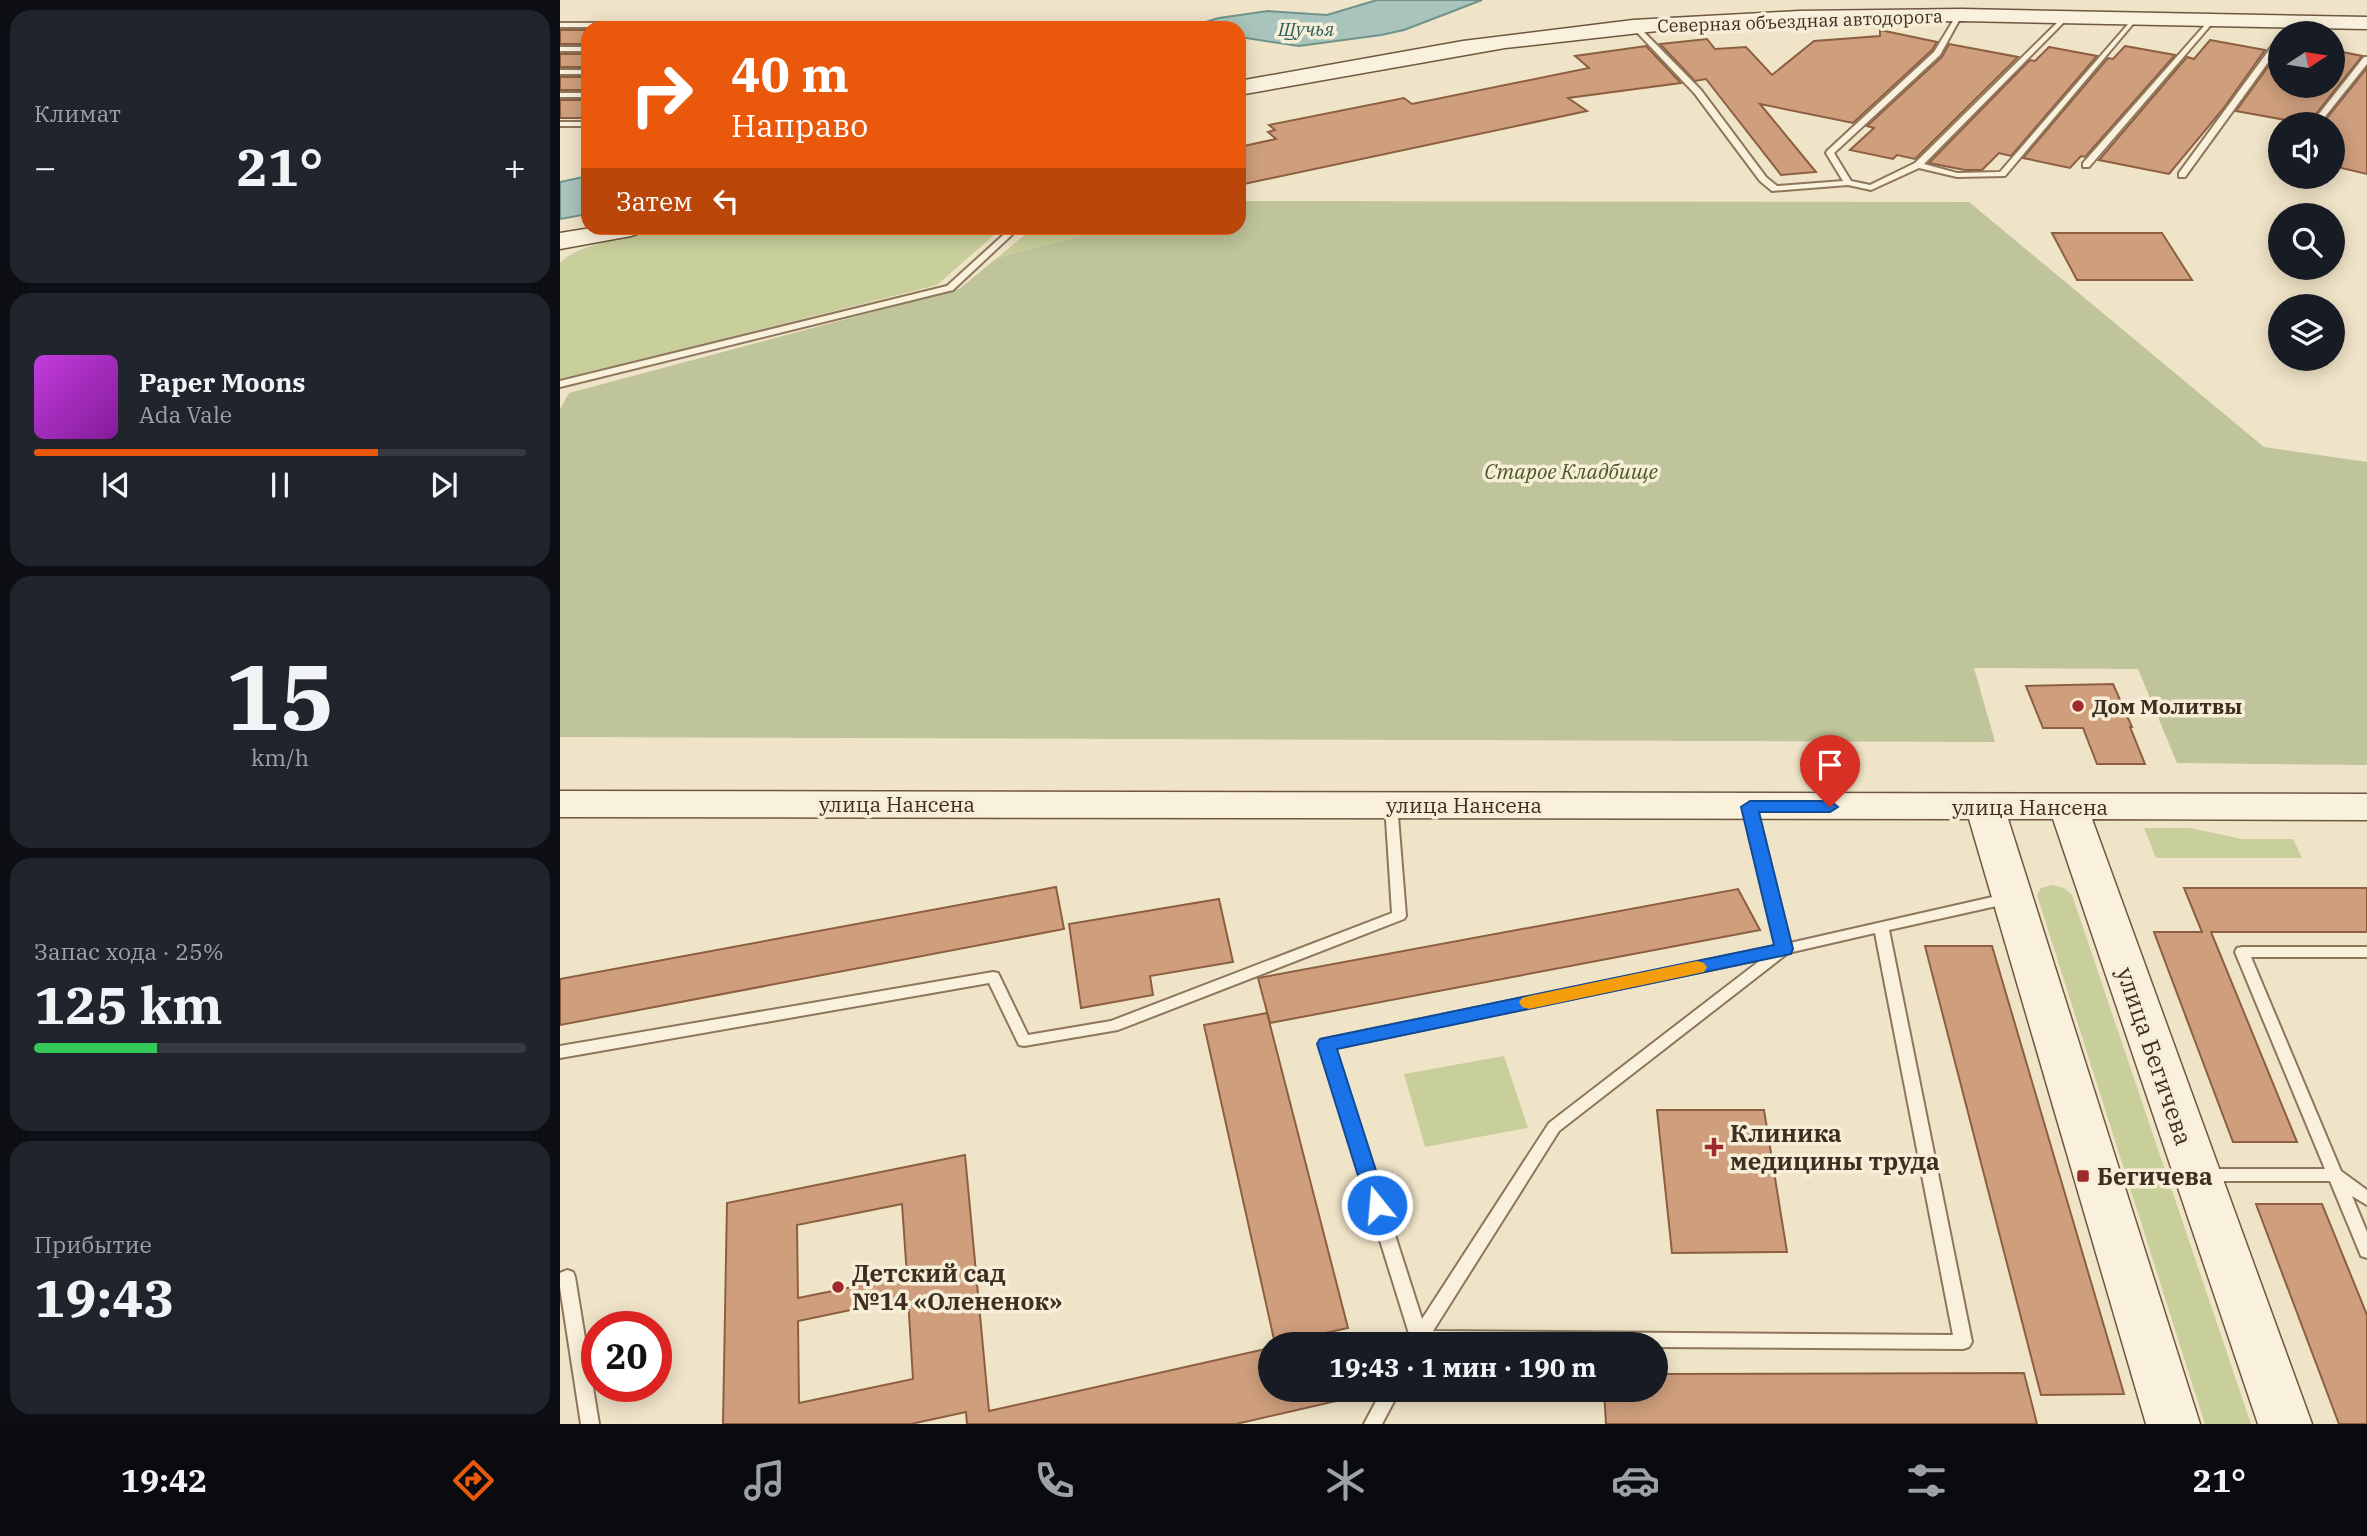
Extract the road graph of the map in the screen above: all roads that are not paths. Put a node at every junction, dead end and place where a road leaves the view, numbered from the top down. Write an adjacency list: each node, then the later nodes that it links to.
1 (2066, 16): 2 (street, Северная объездная автодорога); 3 (street, Северная объездная автодорога); 24 (lane)
2 (1958, 17): 10 (street, Северная объездная автодорога); 26 (lane)
3 (2136, 17): 4 (street, Северная объездная автодорога); 24 (lane)
4 (2213, 19): 9 (street, Северная объездная автодорога); 23 (lane)
5 (2367, 23): 6 (street, Северная объездная автодорога)
6 (2345, 24)
7 (560, 25): 8 (lane)
8 (581, 25)
9 (2268, 25)
10 (1635, 26): 17 (street, Северная объездная автодорога); 26 (lane)
11 (560, 49): 12 (lane)
12 (581, 49)
13 (2268, 57): 25 (lane)
14 (2367, 59): 20 (lane)
15 (560, 72): 16 (lane)
16 (581, 72)
17 (1246, 87)
18 (560, 95): 19 (lane)
19 (581, 95)
20 (2325, 112)
21 (560, 124): 22 (lane)
22 (581, 124)
23 (2087, 164)
24 (1918, 165): 26 (lane)
25 (2182, 175)
26 (1849, 183)
27 (593, 235): 29 (street)
28 (1007, 235): 30 (lane)
29 (560, 241)
30 (560, 384)
31 (560, 804): 32 (street, улица Нансена)
32 (1391, 804): 33 (street, улица Нансена); 41 (lane)
33 (1750, 807): 34 (street, улица Нансена); 39 (lane)
34 (1985, 807): 35 (street, улица Нансена); 37 (street)
35 (2068, 807): 36 (street, улица Нансена); 42 (street, улица Бегичева)
36 (2367, 807)
37 (2012, 897): 38 (lane); 53 (street)
38 (1881, 927): 39 (lane); 49 (lane)
39 (1784, 949): 47 (lane); 48 (lane)
40 (2367, 952): 43 (lane)
41 (560, 1052)
42 (2197, 1175): 43 (lane); 54 (street, улица Бегичева)
43 (2335, 1175): 44 (lane); 45 (lane)
44 (2367, 1199)
45 (2367, 1251)
46 (560, 1280): 51 (lane)
47 (1414, 1332)
48 (1423, 1332)
49 (1668, 1341)
50 (1385, 1402): 52 (lane)
51 (590, 1424)
52 (1373, 1424)
53 (2173, 1424)
54 (2285, 1424)

